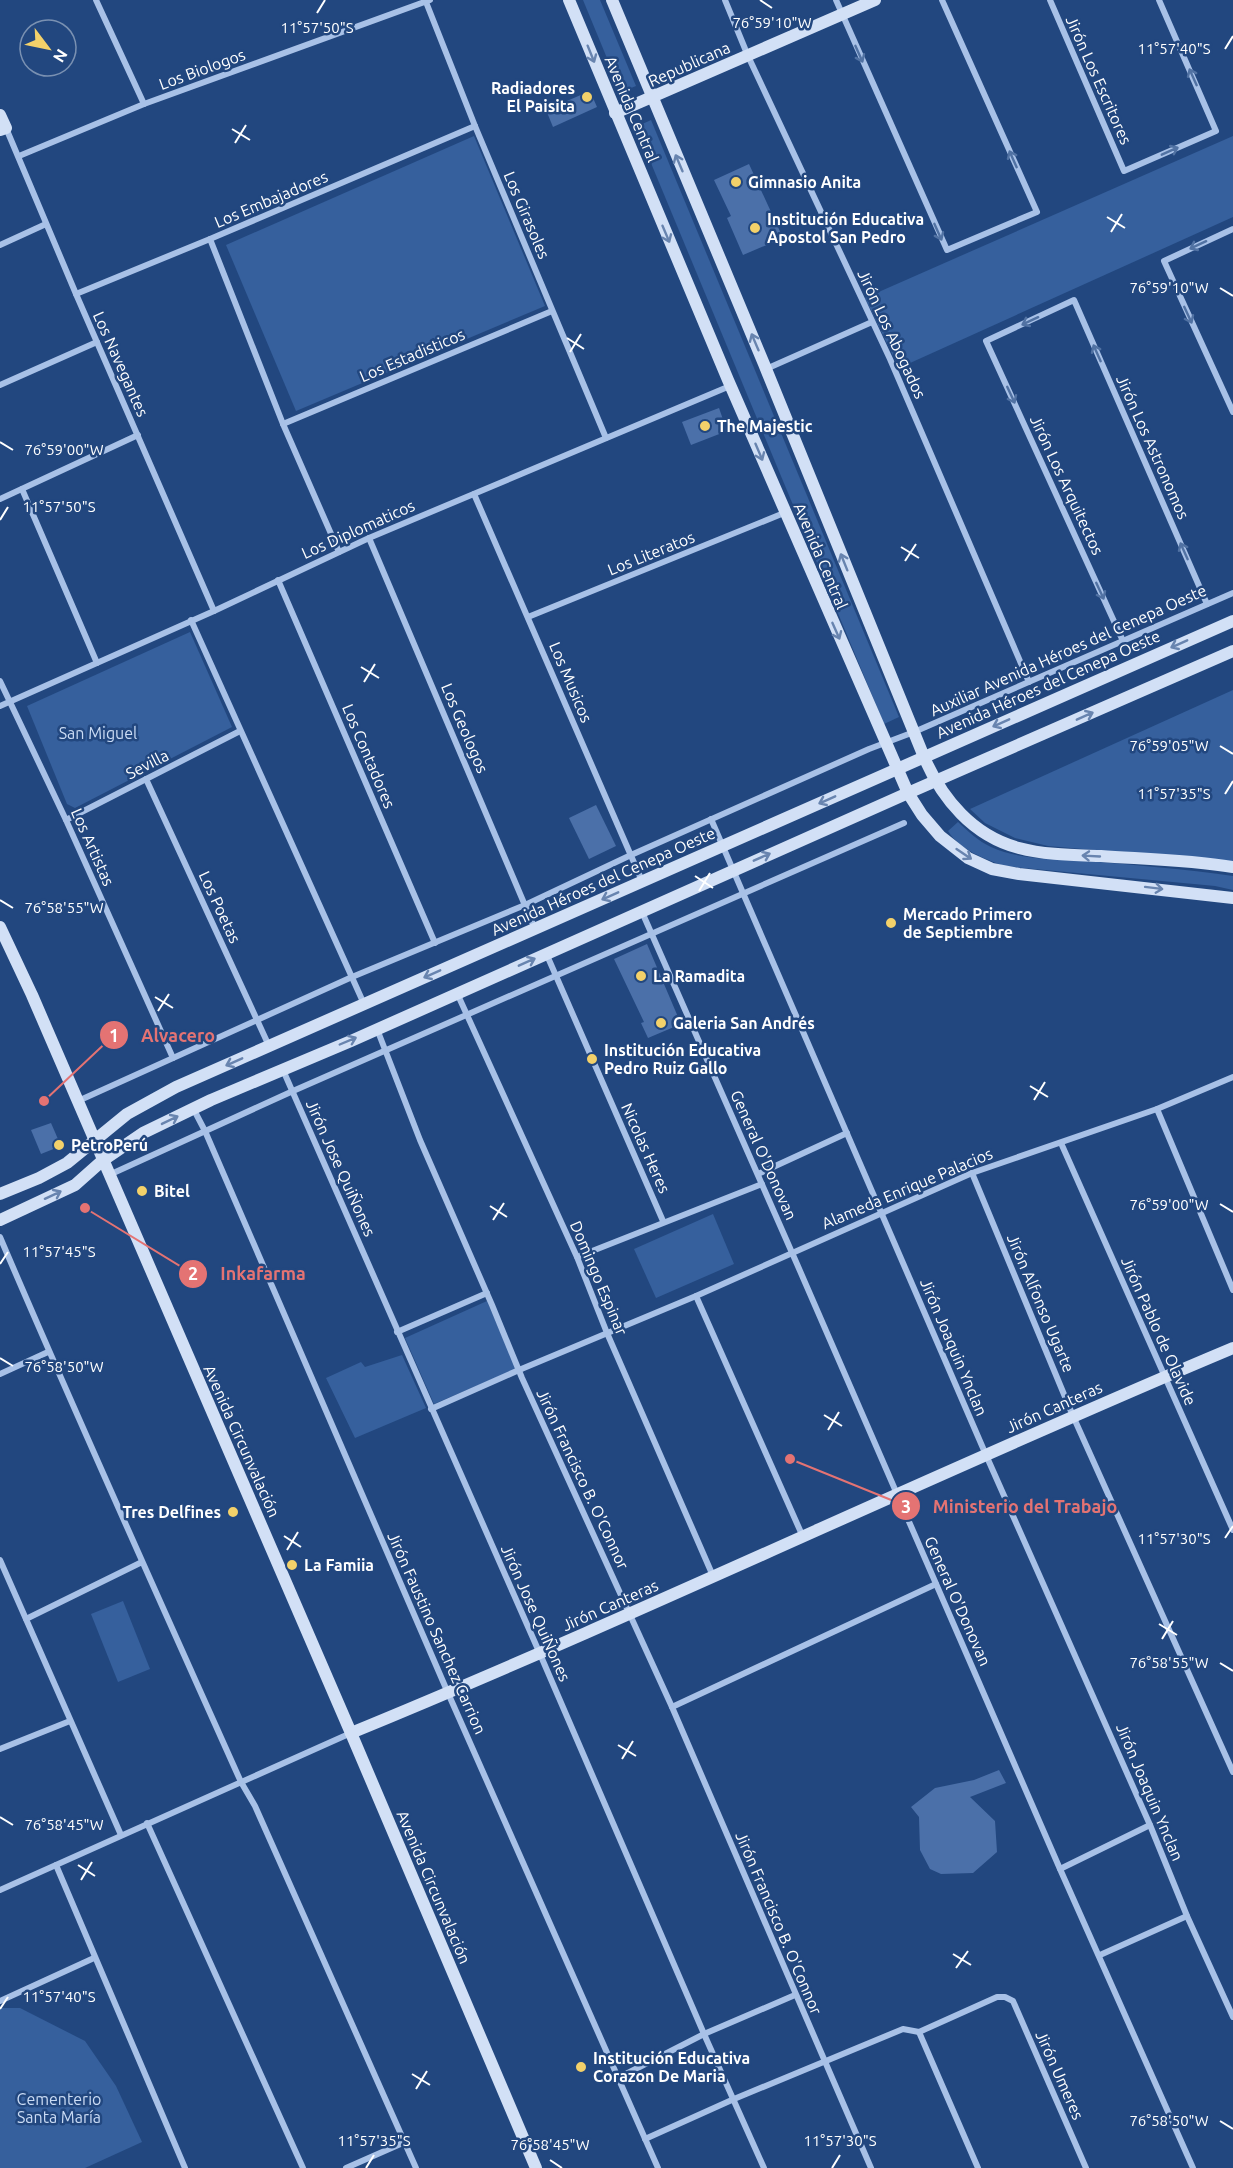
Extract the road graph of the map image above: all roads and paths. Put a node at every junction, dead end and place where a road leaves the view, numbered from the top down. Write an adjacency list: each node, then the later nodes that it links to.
1 (96, 0): 14 (street)
2 (569, 0): 15 (main road, Avenida Central, one-way to 15)
3 (612, 0): 13 (main road, Avenida Central)
4 (725, 0): 12 (street, Jirón Los Abogados)
5 (836, 0): 11 (street)
6 (875, 0): 11 (main road, Republicana)
7 (942, 0): 11 (street, one-way to 7)
8 (1050, 0): 9 (street, Jirón Los Escritores, one-way to 9)
9 (1159, 0)
10 (428, 1): 14 (street, Los Biologos); 17 (street, Los Girasoles)
11 (842, 14): 12 (main road, Republicana)
12 (748, 56): 13 (main road, Republicana); 26 (street, Jirón Los Abogados)
13 (651, 99): 15 (main road, Republicana); 29 (main road, Avenida Central, one-way to 13)
14 (144, 104): 19 (street, Los Biologos)
15 (615, 113): 31 (main road, Avenida Central, one-way to 31)
16 (0, 115): 18 (main road)
17 (475, 126): 22 (street, Los Embajadores); 25 (street, Los Girasoles)
18 (3, 129): 19 (street, Los Navegantes)
19 (19, 156): 20 (street, Los Navegantes)
20 (46, 224): 23 (street); 24 (street, Los Navegantes)
21 (1233, 229): 32 (street, one-way to 32)
22 (210, 239): 24 (street, Los Embajadores); 33 (street)
23 (0, 245)
24 (76, 294): 28 (street, Los Navegantes)
25 (552, 311): 33 (street, Los Estadisticos); 35 (street, Los Girasoles)
26 (872, 322): 29 (street); 53 (street, Jirón Los Abogados)
27 (986, 341): 44 (street, Jirón Los Astronomos, one-way to 27); 49 (street, Jirón Los Arquitectos, one-way to 49)
28 (97, 342): 30 (street); 34 (street, Los Navegantes)
29 (766, 369): 57 (main road, Avenida Central, one-way to 29)
30 (0, 385)
31 (730, 386): 35 (street, Los Diplomaticos); 39 (main road, Avenida Central, one-way to 39)
32 (1233, 412)
33 (283, 424): 41 (street)
34 (138, 435): 36 (street); 45 (street, Los Navegantes)
35 (606, 438): 37 (street, Los Diplomaticos)
36 (22, 489): 38 (street); 51 (street)
37 (474, 494): 40 (street, Los Diplomaticos); 46 (street, Los Musicos)
38 (0, 499)
39 (784, 513): 46 (street, Los Literatos); 58 (main road, Avenida Central, one-way to 58)
40 (369, 538): 41 (street, Los Diplomaticos); 74 (street, Los Geologos)
41 (339, 552): 42 (street, Los Diplomaticos)
42 (278, 580): 45 (street, Los Diplomaticos); 79 (street, Los Contadores)
43 (1233, 593): 44 (street, Auxiliar Avenida Héroes del Cenepa Oeste)
44 (1207, 604): 49 (street, Auxiliar Avenida Héroes del Cenepa Oeste)
45 (214, 610): 47 (street, Los Diplomaticos)
46 (528, 617): 68 (street, Los Musicos)
47 (191, 620): 51 (street, Los Diplomaticos); 56 (street)
48 (1233, 621): 59 (main road, Avenida Héroes del Cenepa Oeste, one-way to 59)
49 (1123, 641): 53 (street, Auxiliar Avenida Héroes del Cenepa Oeste)
50 (1232, 653): 62 (main road, one-way to 50)
51 (97, 663): 54 (street, Los Diplomaticos)
52 (0, 681): 54 (street, Los Artistas)
53 (1029, 682): 57 (street, Auxiliar Avenida Héroes del Cenepa Oeste)
54 (10, 702): 55 (street, Los Diplomaticos); 65 (street, Los Artistas)
55 (0, 706)
56 (240, 731): 61 (street, Sevilla); 82 (street)
57 (914, 732): 58 (street, Auxiliar Avenida Héroes del Cenepa Oeste); 59 (main road, Avenida Central)
58 (884, 742): 60 (main road, Avenida Central); 64 (street, Auxiliar Avenida Héroes del Cenepa Oeste)
59 (924, 757): 60 (main road, Avenida Héroes del Cenepa Oeste); 62 (main road, Avenida Central)
60 (896, 769): 63 (main road, Avenida Central); 67 (main road, Avenida Héroes del Cenepa Oeste, one-way to 67)
61 (146, 779): 65 (street, Sevilla); 86 (street, Los Poetas)
62 (934, 782): 63 (main road); 69 (main road, Avenida Central, one-way to 62)
63 (908, 793): 70 (main road, one-way to 63); 73 (main road, Avenida Central, one-way to 73)
64 (711, 819): 67 (street, Jirón Joaquin Ynclan); 68 (street, Auxiliar Avenida Héroes del Cenepa Oeste)
65 (66, 820): 90 (street, Los Artistas)
66 (904, 824): 72 (street)
67 (723, 847): 70 (street, Jirón Joaquin Ynclan); 71 (main road, Avenida Héroes del Cenepa Oeste)
68 (631, 855): 71 (street, Los Musicos); 74 (street, Auxiliar Avenida Héroes del Cenepa Oeste)
69 (1233, 867)
70 (733, 871): 72 (street, Jirón Joaquin Ynclan); 75 (main road)
71 (642, 882): 77 (main road, Avenida Héroes del Cenepa Oeste, one-way to 77)
72 (743, 895): 78 (street); 98 (street, Jirón Joaquin Ynclan)
73 (1233, 898)
74 (525, 905): 77 (street, Los Geologos); 79 (street, Auxiliar Avenida Héroes del Cenepa Oeste)
75 (642, 911): 78 (street, General O'Donovan); 80 (main road)
76 (0, 927): 94 (main road, Avenida Circunvalación)
77 (535, 929): 84 (main road, Avenida Héroes del Cenepa Oeste, one-way to 84)
78 (652, 934): 81 (street); 103 (street, General O'Donovan)
79 (435, 943): 82 (street, Auxiliar Avenida Héroes del Cenepa Oeste)
80 (546, 953): 81 (street, Nicolas Heres); 83 (main road, one-way to 80)
81 (556, 976): 85 (street); 109 (street, Nicolas Heres)
82 (352, 978): 84 (street); 86 (street, Auxiliar Avenida Héroes del Cenepa Oeste)
83 (457, 993): 85 (street, Domingo Espinar); 87 (main road)
84 (364, 1004): 88 (main road, Avenida Héroes del Cenepa Oeste)
85 (467, 1016): 89 (street); 112 (street, Domingo Espinar)
86 (258, 1021): 88 (street, Los Poetas); 90 (street, Auxiliar Avenida Héroes del Cenepa Oeste)
87 (377, 1029): 89 (street, Jirón Francisco B. O'Connor); 91 (main road, one-way to 87)
88 (269, 1046): 99 (main road, Avenida Héroes del Cenepa Oeste, one-way to 99)
89 (385, 1051): 93 (street); 114 (street, Jirón Francisco B. O'Connor)
90 (173, 1058): 94 (street, Auxiliar Avenida Héroes del Cenepa Oeste)
91 (283, 1069): 93 (street, Jirón Jose QuiÑones); 95 (main road)
92 (1233, 1077): 96 (street, Alameda Enrique Palacios)
93 (292, 1091): 97 (street); 116 (street, Jirón Jose QuiÑones)
94 (77, 1101): 99 (main road, Avenida Circunvalación)
95 (193, 1108): 97 (street, Jirón Faustino Sanchez Carrion); 101 (main road, one-way to 95)
96 (1157, 1109): 100 (street, Alameda Enrique Palacios); 113 (street)
97 (205, 1131): 104 (street); 136 (street, Jirón Faustino Sanchez Carrion)
98 (847, 1133): 103 (street); 107 (street, Jirón Joaquin Ynclan)
99 (93, 1141): 101 (main road, Avenida Circunvalación); 106 (main road, Avenida Héroes del Cenepa Oeste)
100 (1061, 1143): 102 (street, Alameda Enrique Palacios); 122 (street, Jirón Pablo de Olavide)
101 (102, 1161): 104 (main road, Avenida Circunvalación); 108 (main road, one-way to 101)
102 (972, 1173): 107 (street, Alameda Enrique Palacios); 124 (street, Jirón Alfonso Ugarte)
103 (758, 1174): 105 (street, General O'Donovan)
104 (109, 1175): 139 (main road, Avenida Circunvalación)
105 (762, 1184): 109 (street); 111 (street, General O'Donovan)
106 (0, 1194)
107 (881, 1212): 111 (street, Alameda Enrique Palacios); 125 (street, Jirón Joaquin Ynclan)
108 (0, 1220)
109 (663, 1221): 112 (street)
110 (0, 1236): 119 (street)
111 (792, 1252): 115 (street, Alameda Enrique Palacios); 126 (street, General O'Donovan)
112 (577, 1257): 117 (street, Domingo Espinar)
113 (1233, 1290)
114 (487, 1293): 116 (street); 120 (street, Jirón Francisco B. O'Connor)
115 (696, 1296): 117 (street, Alameda Enrique Palacios); 128 (street)
116 (397, 1332): 123 (street, Jirón Jose QuiÑones)
117 (607, 1333): 120 (street, Alameda Enrique Palacios); 131 (street, Domingo Espinar)
118 (1233, 1348): 122 (main road, Jirón Canteras)
119 (48, 1352): 121 (street); 130 (street)
120 (519, 1370): 123 (street, Alameda Enrique Palacios); 133 (street, Jirón Francisco B. O'Connor)
121 (0, 1374)
122 (1164, 1377): 124 (main road, Jirón Canteras); 127 (street, Jirón Pablo de Olavide)
123 (431, 1409): 135 (street, Jirón Jose QuiÑones)
124 (1073, 1416): 125 (main road, Jirón Canteras); 141 (street, Jirón Alfonso Ugarte)
125 (986, 1455): 126 (main road, Jirón Canteras); 144 (street, Jirón Joaquin Ynclan)
126 (897, 1495): 128 (main road, Jirón Canteras); 132 (street, General O'Donovan)
127 (1233, 1530)
128 (804, 1538): 131 (main road, Jirón Canteras)
129 (0, 1560): 134 (street)
130 (142, 1562): 134 (street); 142 (street)
131 (713, 1576): 133 (main road, Jirón Canteras)
132 (936, 1584): 137 (street); 147 (street, General O'Donovan)
133 (630, 1614): 135 (main road, Jirón Canteras); 137 (street, Jirón Francisco B. O'Connor)
134 (26, 1619): 138 (street)
135 (540, 1654): 136 (main road, Jirón Canteras); 156 (street, Jirón Jose QuiÑones)
136 (448, 1694): 139 (main road, Jirón Canteras); 158 (street, Jirón Faustino Sanchez Carrion)
137 (672, 1707): 152 (street, Jirón Francisco B. O'Connor)
138 (70, 1721): 140 (street); 145 (street)
139 (351, 1733): 142 (street, Jirón Canteras); 166 (main road, Avenida Circunvalación)
140 (0, 1749)
141 (1233, 1772)
142 (241, 1782): 143 (street, Jirón Canteras); 161 (street)
143 (147, 1823): 145 (street, Jirón Canteras); 163 (street)
144 (1150, 1825): 147 (street); 149 (street, Jirón Joaquin Ynclan)
145 (121, 1835): 146 (street, Jirón Canteras)
146 (56, 1865): 148 (street, Jirón Canteras); 151 (street)
147 (1060, 1869): 150 (street, General O'Donovan)
148 (0, 1890)
149 (1187, 1916): 150 (street); 154 (street, Jirón Joaquin Ynclan)
150 (1100, 1955): 172 (street, General O'Donovan)
151 (94, 1958): 153 (street); 162 (street)
152 (795, 1995): 156 (street); 157 (street, Jirón Francisco B. O'Connor)
153 (0, 2001)
154 (1233, 2017)
155 (919, 2032): 157 (street); 170 (street); 171 (street, Jirón Umeres)
156 (704, 2034): 158 (street); 159 (street, Jirón Jose QuiÑones)
157 (824, 2061): 159 (street); 169 (street, Jirón Francisco B. O'Connor)
158 (618, 2078): 160 (street, Jirón Faustino Sanchez Carrion)
159 (734, 2099): 160 (street); 168 (street, Jirón Jose QuiÑones)
160 (645, 2139): 167 (street, Jirón Faustino Sanchez Carrion)
161 (405, 2142): 164 (street); 165 (street)
162 (185, 2168)
163 (303, 2168)
164 (346, 2168)
165 (416, 2168)
166 (536, 2168)
167 (658, 2168)
168 (765, 2168)
169 (871, 2168)
170 (978, 2168)
171 (1086, 2168)
172 (1193, 2168)

